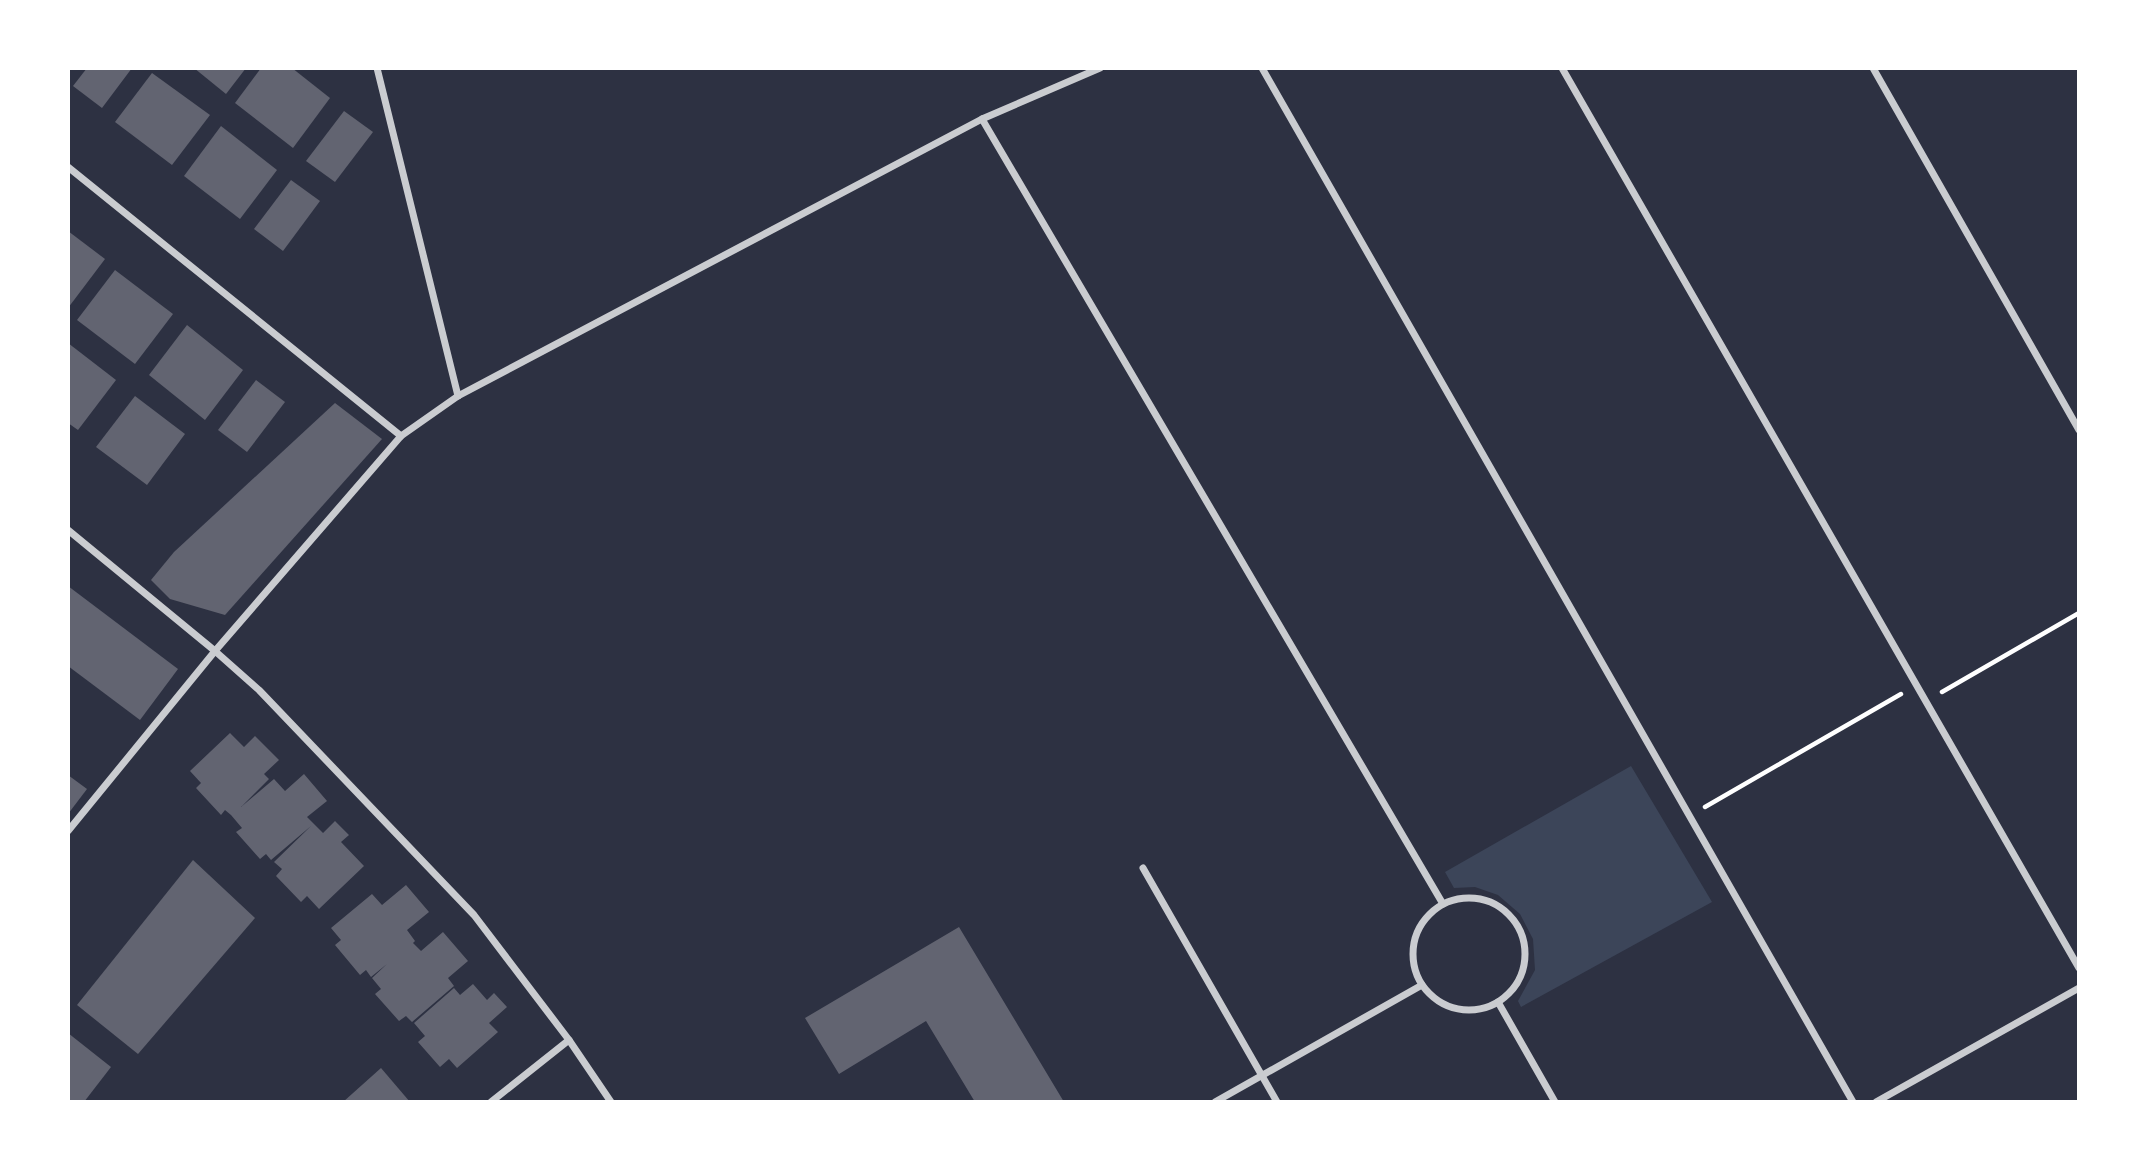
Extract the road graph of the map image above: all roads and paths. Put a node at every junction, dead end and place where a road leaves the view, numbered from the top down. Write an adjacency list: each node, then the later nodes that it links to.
1 (370, 68): 6 (street)
2 (1100, 68): 7 (street)
3 (1262, 68): 17 (street)
4 (1562, 68): 15 (street)
5 (1873, 68): 10 (street)
6 (378, 72): 9 (street)
7 (982, 119): 9 (street); 20 (street)
8 (68, 167): 11 (street)
9 (458, 396): 11 (street)
10 (2079, 430)
11 (401, 436): 14 (street)
12 (68, 530): 14 (street)
13 (2079, 613): 16 (path)
14 (215, 651): 18 (street); 25 (street)
15 (1916, 685): 16 (street); 17 (path)
16 (1926, 701): 21 (street)
17 (1689, 816): 32 (street)
18 (68, 831)
19 (1143, 868): 26 (street)
20 (1443, 904): 22 (street); 24 (street)
21 (2079, 968)
22 (1422, 985): 24 (street); 26 (street)
23 (2079, 988): 33 (street)
24 (1498, 1002): 31 (street)
25 (569, 1040): 27 (street); 28 (street)
26 (1261, 1074): 29 (street); 30 (street)
27 (491, 1102)
28 (611, 1102)
29 (1215, 1102)
30 (1277, 1102)
31 (1555, 1102)
32 (1853, 1102)
33 (1876, 1102)

